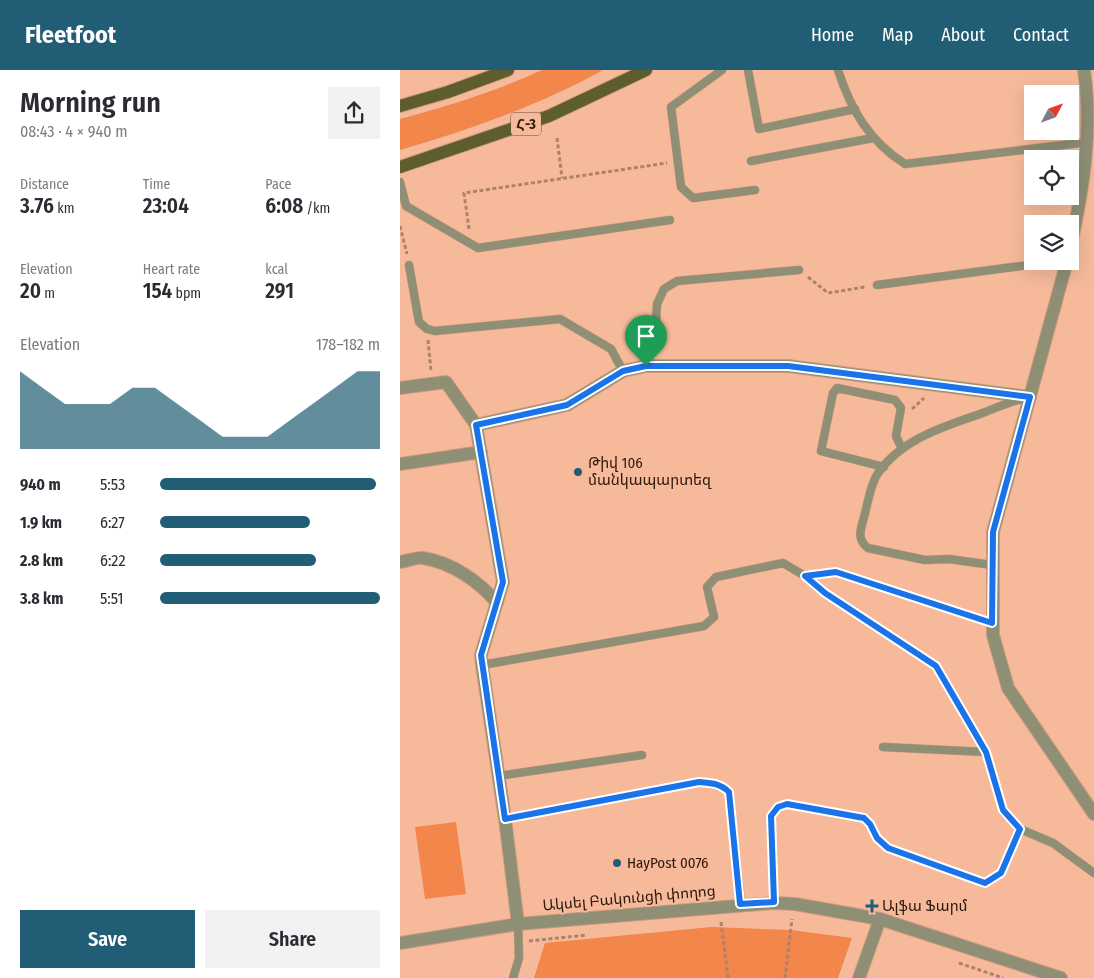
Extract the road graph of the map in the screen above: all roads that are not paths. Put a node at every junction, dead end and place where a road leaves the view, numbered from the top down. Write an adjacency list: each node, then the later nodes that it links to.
1 (508, 70): 7 (main road)
2 (646, 70): 12 (main road, Հ-3)
3 (722, 70): 14 (lane)
4 (748, 70): 8 (lane)
5 (838, 70): 8 (lane)
6 (1084, 70): 10 (street)
7 (400, 106)
8 (855, 109): 9 (lane)
9 (873, 138): 10 (lane); 11 (lane)
10 (1088, 142): 15 (street)
11 (751, 162)
12 (400, 167)
13 (400, 182): 16 (lane)
14 (755, 190)
15 (1078, 215)
16 (670, 220)
17 (409, 265): 23 (lane)
18 (1024, 266): 21 (lane)
19 (799, 270): 22 (lane)
20 (1065, 270): 25 (street)
21 (877, 285)
22 (646, 366): 23 (street); 25 (street)
23 (623, 371): 26 (street)
24 (400, 388): 26 (street)
25 (1030, 397): 27 (lane); 32 (street)
26 (476, 425): 28 (street)
27 (902, 449): 30 (lane); 30 (lane)
28 (481, 452): 29 (street); 34 (street)
29 (400, 464)
30 (884, 467): 32 (lane)
31 (400, 562): 34 (street)
32 (992, 565): 35 (street)
33 (805, 576): 35 (lane); 36 (lane); 38 (lane)
34 (497, 603): 36 (street)
35 (992, 623): 41 (street)
36 (482, 665): 40 (street)
37 (883, 747): 38 (lane)
38 (986, 752): 43 (lane)
39 (642, 756): 40 (lane)
40 (498, 776): 42 (street)
41 (1094, 814)
42 (505, 819): 46 (lane); 48 (street)
43 (1020, 829): 44 (lane); 45 (lane)
44 (1094, 873)
45 (774, 902): 46 (street, Ակսել Բակունցի փողոց); 47 (street, Ակսել Բակունցի փողոց)
46 (740, 904): 48 (street, Ակսել Բակունցի փողոց)
47 (880, 918): 51 (street); 52 (street, Ակսել Բակունցի փողոց)
48 (518, 924): 49 (street, Ակսել Բակունցի փողոց); 50 (lane)
49 (400, 943)
50 (513, 978)
51 (859, 978)
52 (1061, 978)

